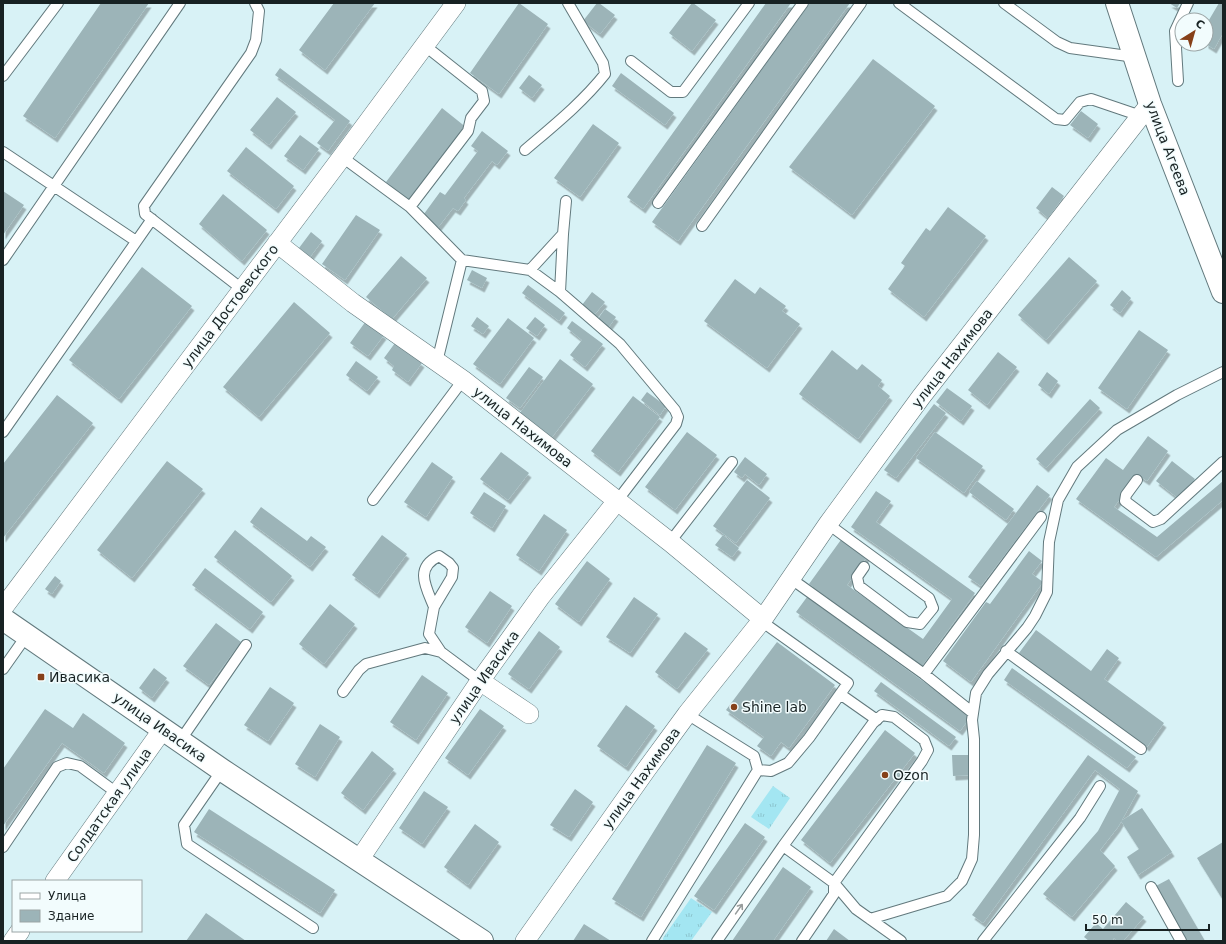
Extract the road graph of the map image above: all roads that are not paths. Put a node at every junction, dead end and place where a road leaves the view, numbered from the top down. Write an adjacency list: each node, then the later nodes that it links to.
1 (58, 3): 16 (lane)
2 (180, 3): 22 (lane)
3 (255, 3): 26 (lane)
4 (456, 3): 13 (street, улица Достоевского)
5 (568, 3): 19 (lane)
6 (749, 3): 15 (lane)
7 (802, 3): 24 (lane)
8 (861, 3): 27 (lane)
9 (899, 3): 18 (lane)
10 (1004, 3): 14 (lane)
11 (1117, 3): 14 (main road, улица Агеева)
12 (1188, 3): 17 (lane)
13 (424, 46): 21 (street, улица Достоевского); 25 (lane)
14 (1136, 58): 18 (main road, улица Агеева)
15 (631, 61)
16 (3, 76)
17 (1178, 81)
18 (1145, 110): 36 (main road, улица Агеева); 47 (street, улица Нахимова)
19 (525, 150)
20 (3, 152): 22 (lane)
21 (342, 157): 25 (lane); 30 (street, улица Достоевского)
22 (54, 186): 29 (lane); 31 (lane)
23 (566, 201): 28 (lane)
24 (658, 203)
25 (410, 207): 32 (lane)
26 (152, 219): 29 (lane); 34 (lane)
27 (702, 226)
28 (563, 234): 33 (lane); 35 (lane)
29 (136, 241): 40 (lane)
30 (277, 243): 34 (street, улица Достоевского); 37 (street, улица Нахимова)
31 (3, 260)
32 (462, 260): 33 (lane); 37 (lane)
33 (530, 270): 35 (lane)
34 (242, 289): 52 (street, улица Достоевского)
35 (560, 292): 45 (lane)
36 (1223, 292)
37 (437, 362): 39 (street, улица Нахимова)
38 (1223, 372): 57 (lane)
39 (463, 380): 44 (lane); 45 (street, улица Нахимова)
40 (3, 432)
41 (732, 462): 48 (lane)
42 (1223, 462): 43 (lane)
43 (1137, 480)
44 (373, 500)
45 (616, 501): 48 (street, улица Нахимова); 61 (street, улица Ивасика)
46 (1041, 517): 60 (lane)
47 (828, 524): 49 (lane); 50 (street, улица Нахимова)
48 (670, 542): 54 (street, улица Нахимова)
49 (864, 567)
50 (790, 578): 54 (street, улица Нахимова); 60 (lane)
51 (434, 607): 58 (lane)
52 (3, 608)
53 (3, 619): 55 (main road, улица Ивасика)
54 (762, 620): 63 (lane); 66 (street, улица Нахимова)
55 (27, 635): 59 (lane); 68 (main road, улица Ивасика)
56 (246, 645): 68 (lane)
57 (1006, 651): 64 (lane); 69 (lane)
58 (441, 652): 61 (lane); 62 (lane)
59 (3, 669)
60 (924, 674): 64 (lane)
61 (480, 681): 65 (street); 76 (street, улица Ивасика)
62 (343, 692)
63 (840, 694): 67 (lane); 71 (lane)
64 (973, 713): 80 (lane)
65 (529, 714)
66 (687, 714): 71 (lane); 85 (street, улица Нахимова)
67 (877, 720): 74 (lane); 78 (lane)
68 (172, 735): 70 (main road, улица Ивасика); 73 (street, Солдатская улица)
69 (1141, 749)
70 (222, 770): 76 (main road, улица Ивасика); 81 (lane)
71 (758, 770): 86 (lane)
72 (1100, 786): 90 (lane)
73 (117, 793): 75 (lane); 77 (street, Солдатская улица)
74 (783, 846): 78 (lane); 87 (lane, one-way to 74)
75 (3, 847)
76 (359, 860): 84 (main road, улица Ивасика)
77 (56, 880)
78 (834, 883): 80 (lane); 88 (lane)
79 (1151, 887): 91 (lane)
80 (870, 919): 89 (lane)
81 (313, 928)
82 (19, 932): 83 (street)
83 (13, 941)
84 (482, 941)
85 (525, 941)
86 (652, 941)
87 (717, 941)
88 (802, 941)
89 (901, 941)
90 (983, 941)
91 (1181, 941)

